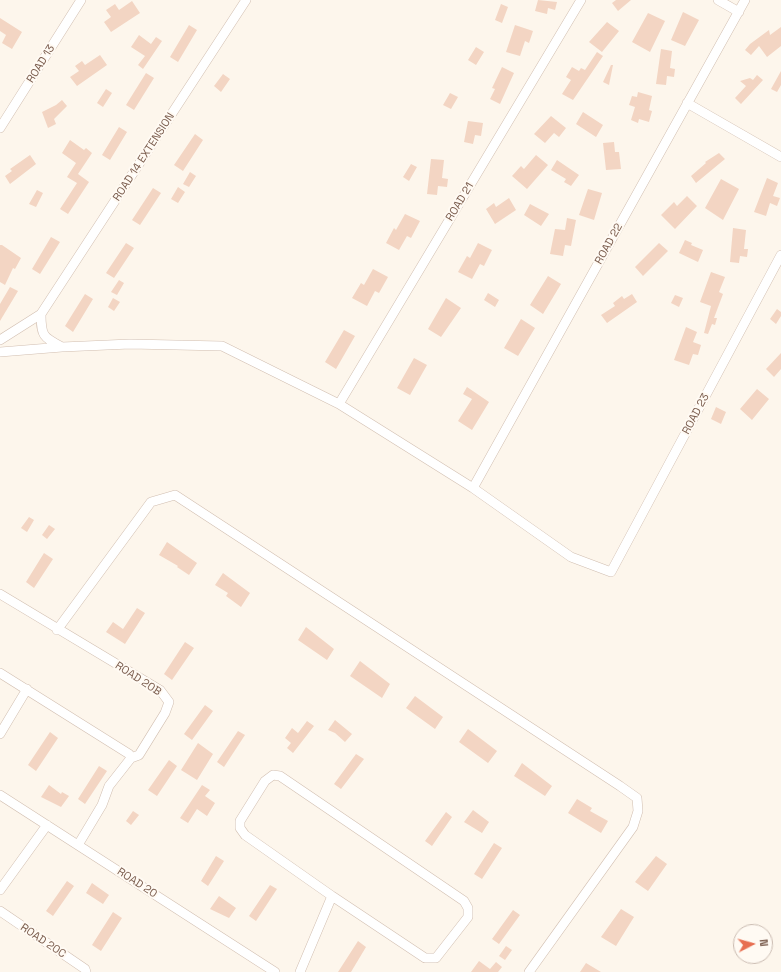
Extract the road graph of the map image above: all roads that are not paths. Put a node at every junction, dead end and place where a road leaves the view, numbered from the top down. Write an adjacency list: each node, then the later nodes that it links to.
1 (81, 0): 8 (street, ROAD 13)
2 (246, 0): 11 (street, ROAD 14 EXTENSION)
3 (581, 0): 15 (street, ROAD 21)
4 (718, 0): 6 (street)
5 (745, 0): 6 (street, ROAD 22)
6 (739, 12): 7 (street, ROAD 22)
7 (687, 103): 9 (street); 16 (street, ROAD 22)
8 (0, 128)
9 (781, 156)
10 (781, 255): 16 (street, ROAD 23)
11 (41, 314): 12 (street); 13 (street)
12 (0, 340)
13 (62, 347): 14 (street); 15 (street)
14 (0, 352)
15 (339, 404): 16 (street)
16 (473, 488)
17 (0, 594): 18 (street, ROAD 20B)
18 (57, 630): 22 (street, ROAD 20B); 32 (street)
19 (0, 673): 20 (street)
20 (27, 689): 21 (street); 22 (street)
21 (0, 734)
22 (131, 758): 25 (street)
23 (0, 795): 24 (street, ROAD 20)
24 (47, 825): 25 (street, ROAD 20); 26 (street)
25 (78, 845): 30 (street, ROAD 20)
26 (0, 890)
27 (332, 896): 27 (street); 31 (street)
28 (0, 911): 29 (street, ROAD 20C)
29 (86, 972)
30 (275, 972)
31 (300, 972)
32 (529, 972)

